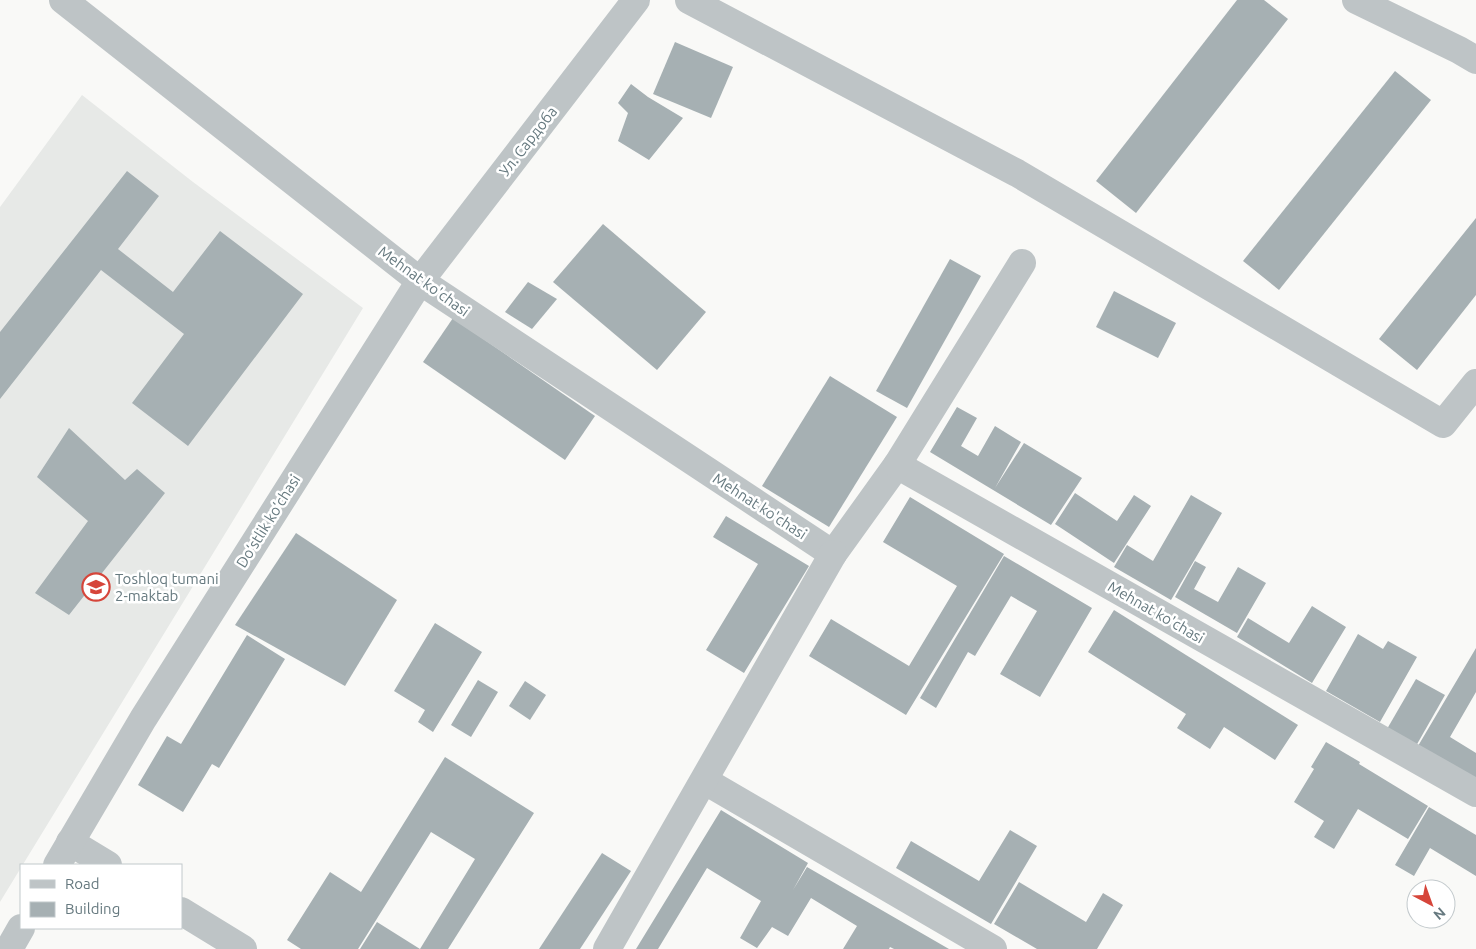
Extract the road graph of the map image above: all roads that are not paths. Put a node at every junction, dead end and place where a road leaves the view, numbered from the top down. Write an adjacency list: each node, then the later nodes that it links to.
1 (63, 0): 7 (street, Mehnat ko'chasi)
2 (636, 0): 7 (street, Ул. Сардоба)
3 (689, 0): 8 (street)
4 (1356, 0): 5 (street)
5 (1476, 60)
6 (1022, 264): 9 (street)
7 (420, 281): 10 (street, Mehnat ko'chasi); 13 (street, Do‘stlik ko‘chasi)
8 (1476, 382)
9 (897, 465): 10 (street); 12 (street, Mehnat ko'chasi)
10 (833, 554): 11 (street)
11 (705, 781): 19 (street); 20 (street)
12 (1476, 792)
13 (64, 854): 14 (street)
14 (104, 864)
15 (182, 912): 18 (street)
16 (20, 929): 17 (street)
17 (9, 949)
18 (243, 949)
19 (607, 949)
20 (993, 949)

